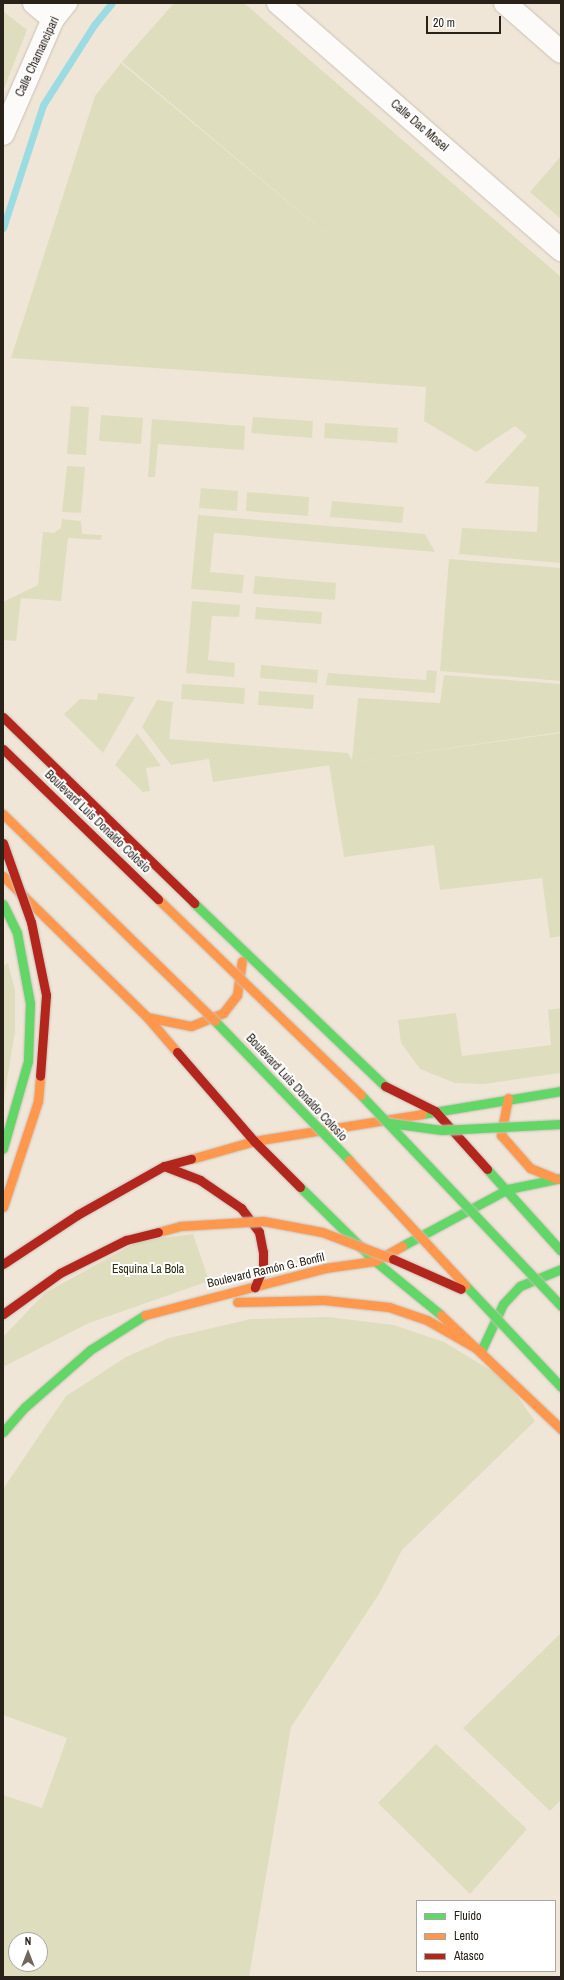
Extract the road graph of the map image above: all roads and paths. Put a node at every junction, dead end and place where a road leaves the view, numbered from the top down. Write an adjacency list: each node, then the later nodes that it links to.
1 (34, 3): 4 (street)
2 (278, 3): 7 (street, Calle Dac Mosel)
3 (505, 3): 5 (street)
4 (60, 11): 6 (street, Calle Chamancipari)
5 (561, 52)
6 (3, 134)
7 (561, 250)
8 (3, 717): 14 (main road)
9 (3, 749): 19 (main road, Boulevard Luis Donaldo Colosio, bridge)
10 (3, 814): 32 (main road, Boulevard Luis Donaldo Colosio, bridge)
11 (3, 843): 26 (main road, bridge)
12 (3, 876): 15 (main road)
13 (3, 904): 22 (main road)
14 (244, 954): 15 (main road); 18 (main road)
15 (147, 1017): 21 (main road)
16 (561, 1091): 17 (main road)
17 (508, 1098): 18 (main road); 24 (main road)
18 (434, 1110): 21 (main road); 25 (main road)
19 (390, 1123): 20 (main road, bridge); 33 (main road, Boulevard Luis Donaldo Colosio, bridge)
20 (561, 1124)
21 (254, 1141): 23 (main road); 28 (main road)
22 (3, 1148)
23 (164, 1166): 29 (main road); 31 (main road)
24 (559, 1179): 25 (main road, Boulevard Ramón G. Bonfil)
25 (508, 1189): 27 (main road); 28 (main road, Boulevard Ramón G. Bonfil)
26 (3, 1207)
27 (561, 1251)
28 (375, 1260): 31 (main road, Boulevard Ramón G. Bonfil); 36 (main road)
29 (3, 1264)
30 (561, 1269): 36 (main road)
31 (255, 1287): 35 (main road, Boulevard Ramón G. Bonfil)
32 (470, 1293): 34 (main road, bridge); 37 (main road, Boulevard Luis Donaldo Colosio, bridge)
33 (561, 1306)
34 (3, 1314)
35 (139, 1317): 36 (main road); 39 (main road, Boulevard Ramón G. Bonfil)
36 (481, 1351): 38 (main road)
37 (561, 1387)
38 (561, 1428)
39 (3, 1432)

